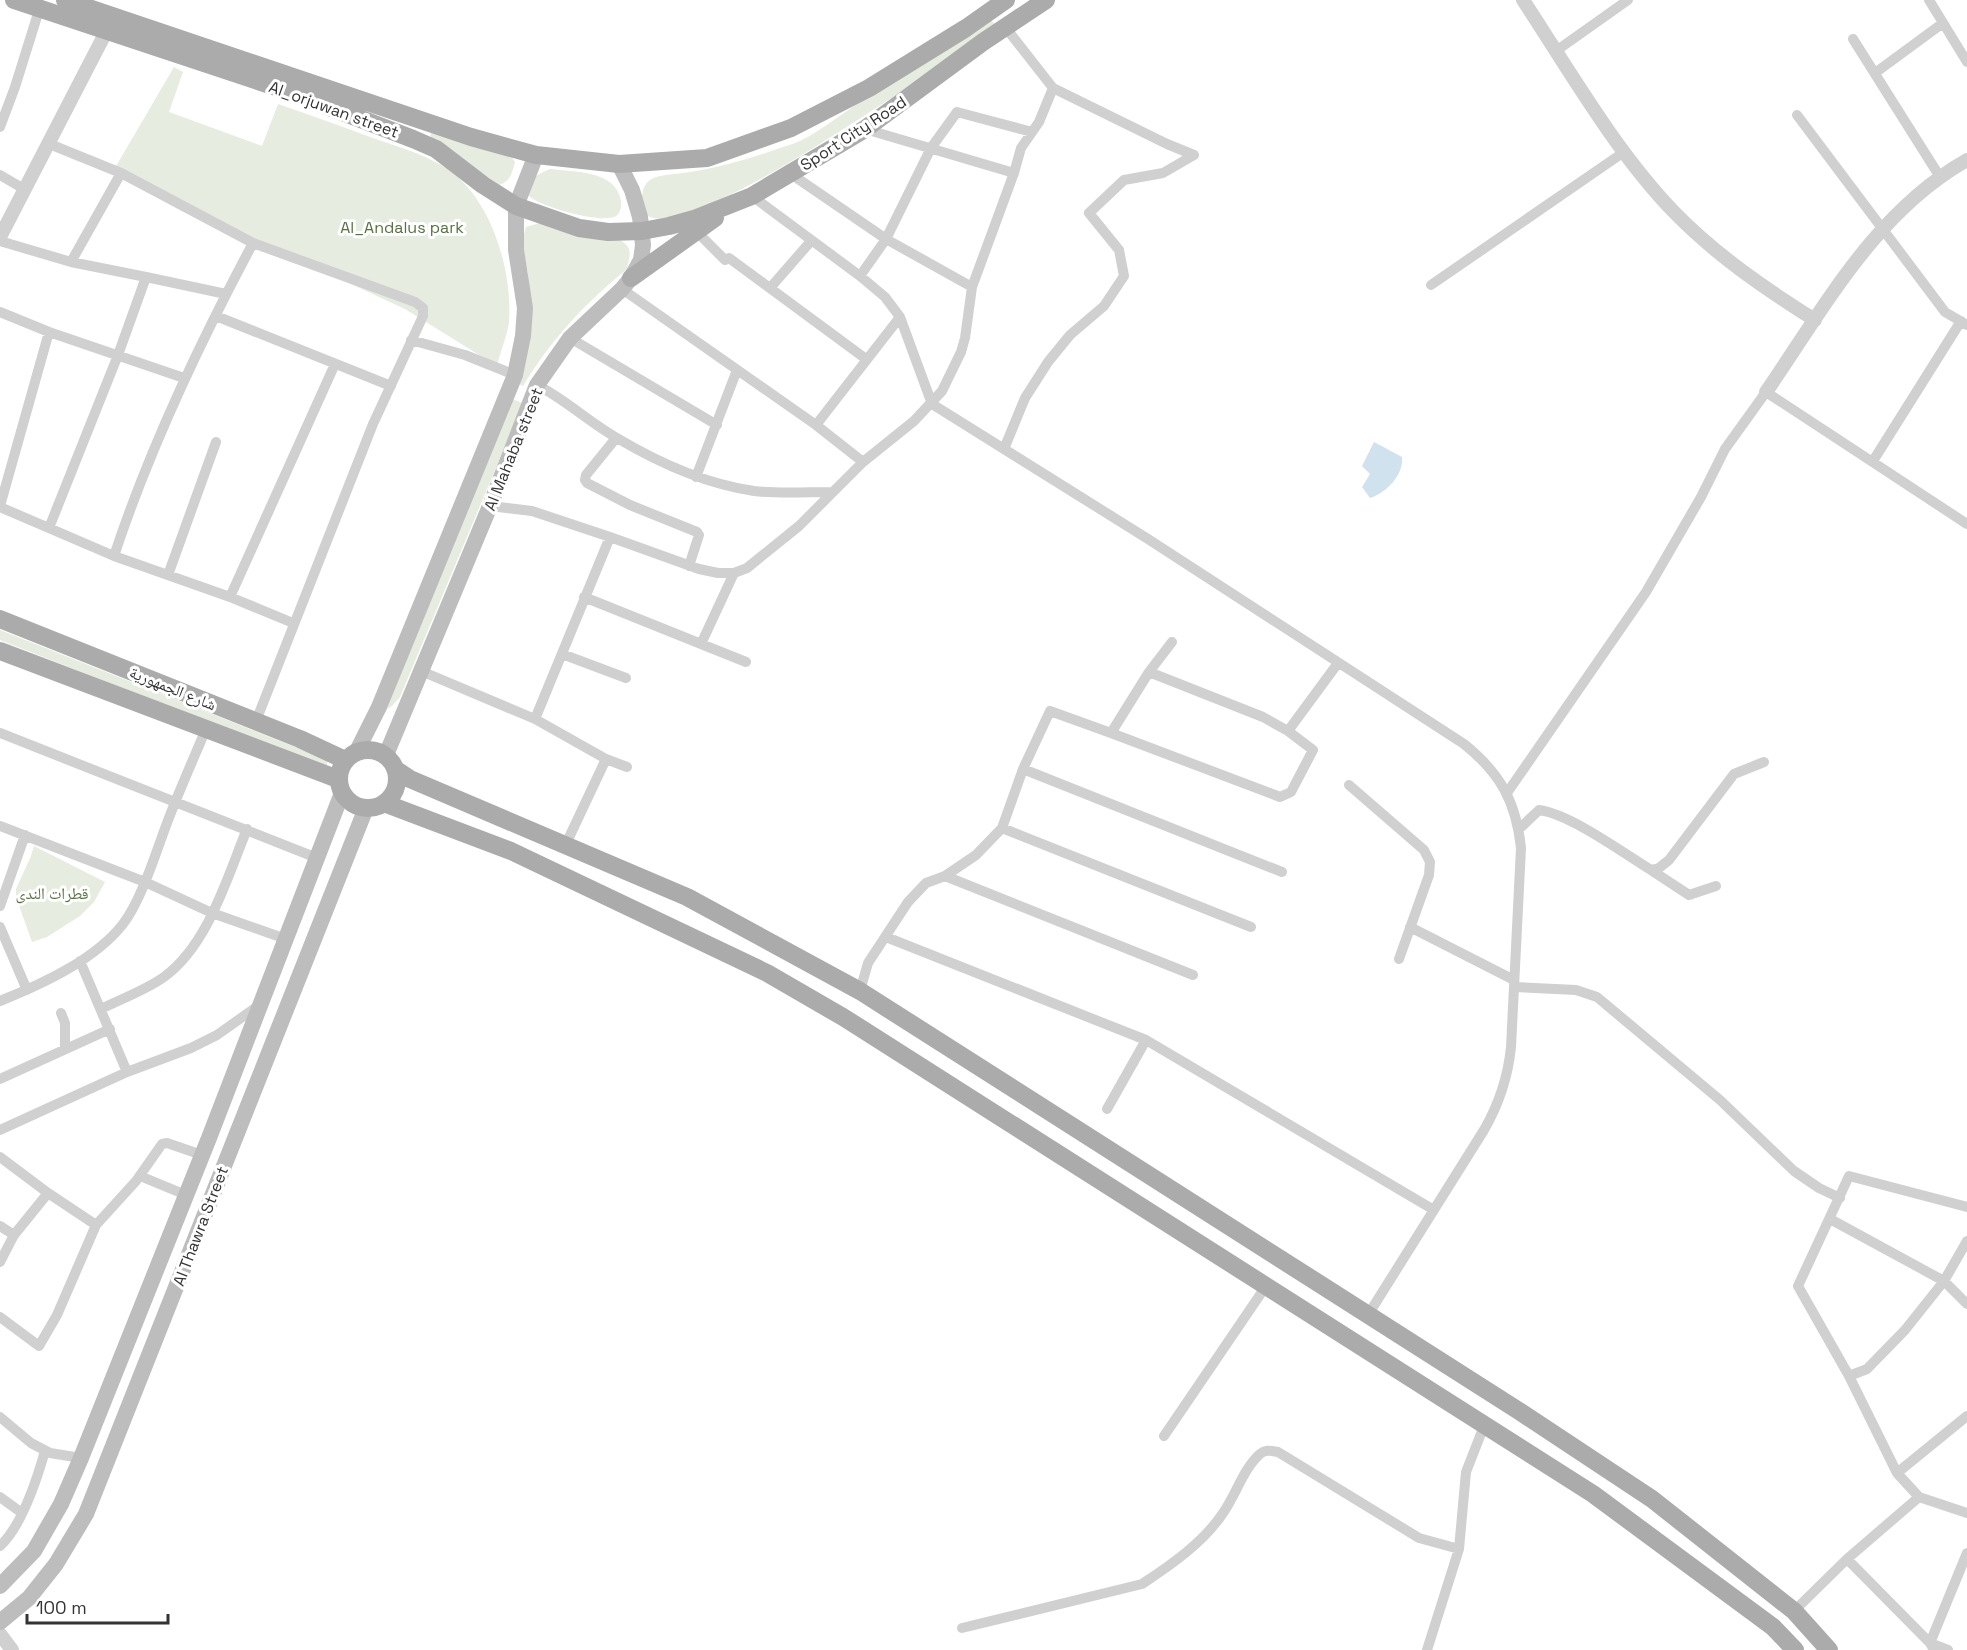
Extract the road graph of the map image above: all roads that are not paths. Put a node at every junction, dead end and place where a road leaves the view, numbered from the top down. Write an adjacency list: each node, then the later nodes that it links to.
1 (14, 0): 8 (main road, Al_orjuwan street)
2 (64, 0): 24 (main road, Al_orjuwan street)
3 (1006, 0): 26 (main road, Sport City Road)
4 (1046, 0): 10 (main road, Sport City Road)
5 (1523, 0): 13 (street)
6 (1628, 0): 13 (street)
7 (1929, 0): 9 (street)
8 (40, 8): 11 (main road, Al_orjuwan street); 18 (street)
9 (1943, 22): 14 (street); 15 (street)
10 (1006, 27): 16 (street); 19 (main road, Sport City Road)
11 (106, 30): 21 (street); 35 (main road, Al_orjuwan street)
12 (1853, 39): 15 (street)
13 (1556, 51): 23 (street)
14 (1967, 62)
15 (1875, 73): 31 (street)
16 (1053, 88): 20 (street); 75 (street)
17 (1797, 116): 36 (street)
18 (0, 127)
19 (865, 129): 22 (street); 29 (main road, Sport City Road)
20 (1032, 132): 22 (street); 28 (street)
21 (47, 143): 27 (street); 32 (street)
22 (931, 148): 28 (street); 40 (street)
23 (1624, 152): 47 (street); 54 (street)
24 (536, 155): 26 (main road, Al_orjuwan street); 35 (main road, Al Mahaba street)
25 (1967, 160): 31 (street)
26 (619, 164): 37 (main road, Al Mahaba street)
27 (121, 173): 42 (street); 43 (street)
28 (1014, 173): 48 (street)
29 (791, 174): 33 (main road, Sport City Road); 40 (street)
30 (0, 175): 32 (street)
31 (1940, 177): 36 (street)
32 (24, 189): 39 (street)
33 (752, 196): 34 (main road, Sport City Road); 41 (street)
34 (733, 204): 37 (main road, Sport City Road); 38 (main road)
35 (516, 207): 37 (main road, Al_orjuwan street); 63 (main road, Al Mahaba street)
36 (1882, 228): 54 (street); 55 (street)
37 (642, 231): 46 (main road, Al Mahaba street)
38 (696, 232): 46 (main road); 49 (street)
39 (0, 239): 43 (street)
40 (886, 239): 44 (street); 48 (street)
41 (811, 241): 44 (street); 49 (street)
42 (253, 243): 50 (street); 58 (street)
43 (71, 262): 45 (street)
44 (861, 276): 53 (street)
45 (146, 277): 50 (street); 59 (street)
46 (626, 283): 57 (main road, Al Mahaba street); 62 (street)
47 (1431, 285)
48 (972, 287): 70 (street)
49 (770, 288): 60 (street)
50 (226, 294): 52 (street)
51 (0, 312): 56 (street)
52 (216, 316): 61 (street); 64 (street)
53 (900, 317): 60 (street); 70 (street)
54 (1815, 320): 68 (street)
55 (1964, 323): 76 (street)
56 (49, 332): 59 (street); 81 (street)
57 (570, 338): 65 (main road, Al Mahaba street); 71 (street)
58 (411, 340): 63 (street); 66 (street)
59 (118, 355): 64 (street); 83 (street)
60 (866, 359): 72 (street)
61 (335, 364): 66 (street); 89 (street)
62 (737, 370): 71 (street); 72 (street)
63 (515, 375): 67 (main road, Al Mahaba street)
64 (184, 378): 85 (street)
65 (537, 385): 69 (main road, Al Mahaba street); 73 (street)
66 (391, 386): 92 (street)
67 (509, 393): 69 (main road); 102 (main road, Al Mahaba street)
68 (1766, 393): 76 (street); 118 (street)
69 (530, 402): 80 (main road, Al Mahaba street)
70 (932, 404): 75 (street); 77 (street)
71 (717, 425): 78 (street)
72 (816, 425): 77 (street)
73 (616, 438): 78 (street); 86 (street)
74 (216, 442): 88 (street)
75 (1004, 449): 98 (street)
76 (1873, 461): 82 (street)
77 (863, 462): 79 (street)
78 (696, 477): 79 (street)
79 (832, 492): 87 (street)
80 (490, 506): 84 (street); 99 (main road, Al Mahaba street)
81 (0, 507): 83 (street)
82 (1967, 524)
83 (49, 528): 85 (street)
84 (610, 537): 86 (street); 90 (street)
85 (114, 556): 88 (street)
86 (689, 566): 87 (street)
87 (734, 573): 94 (street)
88 (168, 575): 89 (street)
89 (230, 597): 92 (street)
90 (584, 597): 94 (street); 96 (street)
91 (0, 619): 105 (main road, شارع الجمهورية)
92 (293, 623): 105 (street)
93 (1172, 642): 100 (street)
94 (701, 645): 97 (street)
95 (0, 651): 106 (main road, شارع الجمهورية)
96 (562, 654): 101 (street); 104 (street)
97 (746, 662)
98 (1338, 663): 107 (street); 118 (street)
99 (421, 671): 103 (main road, Al Mahaba street); 104 (street)
100 (1149, 672): 107 (street); 109 (street)
101 (626, 678)
102 (379, 707): 103 (main road); 110 (main road, Al Mahaba street)
103 (402, 717): 112 (main road, Al Mahaba street)
104 (535, 719): 111 (street)
105 (256, 722): 110 (main road, شارع الجمهورية)
106 (206, 729): 117 (main road, شارع الجمهورية); 119 (street)
107 (1288, 731): 109 (street)
108 (0, 733): 119 (street)
109 (1111, 733): 115 (street)
110 (351, 756): 112 (main road); 117 (main road)
111 (606, 759): 114 (street); 129 (street)
112 (391, 762): 120 (main road); 122 (main road)
113 (1764, 762): 131 (street)
114 (627, 767)
115 (1023, 769): 125 (street); 132 (street)
116 (1349, 785): 140 (street)
117 (340, 786): 121 (main road); 130 (main road, Al Thawra Street)
118 (1507, 793): 127 (street)
119 (175, 801): 126 (street); 134 (street)
120 (384, 803): 121 (main road); 123 (main road)
121 (366, 808): 163 (main road, Al Thawra Street)
122 (490, 813): 123 (main road); 129 (main road)
123 (443, 825): 146 (main road)
124 (0, 826): 128 (street)
125 (1002, 828): 133 (street); 139 (street)
126 (247, 829): 130 (street); 137 (street)
127 (1519, 829): 131 (street); 148 (street)
128 (25, 835): 134 (street); 136 (street)
129 (565, 846): 143 (main road)
130 (317, 858): 142 (main road, Al Thawra Street)
131 (1651, 870): 135 (street)
132 (1282, 872)
133 (945, 876): 141 (street); 147 (street)
134 (145, 882): 137 (street); 145 (street)
135 (1716, 886)
136 (0, 906)
137 (212, 913): 142 (street); 153 (street)
138 (0, 927): 149 (street)
139 (1251, 927)
140 (1410, 927): 144 (street); 148 (street)
141 (886, 937): 150 (street); 156 (street)
142 (286, 939): 152 (main road, Al Thawra Street)
143 (780, 948): 146 (main road); 150 (main road)
144 (1400, 959)
145 (80, 961): 149 (street); 153 (street)
146 (767, 973): 181 (main road)
147 (1193, 975)
148 (1514, 983): 171 (street); 173 (street)
149 (27, 990): 151 (street)
150 (860, 990): 183 (main road)
151 (0, 1001)
152 (260, 1004): 158 (street); 162 (main road, Al Thawra Street)
153 (101, 1009): 155 (street)
154 (61, 1013): 157 (street)
155 (110, 1029): 157 (street); 158 (street)
156 (1146, 1040): 160 (street); 173 (street)
157 (65, 1050): 159 (street)
158 (127, 1072): 161 (street)
159 (0, 1078)
160 (1107, 1109)
161 (0, 1130)
162 (209, 1138): 163 (main road); 164 (main road, Al Thawra Street)
163 (231, 1145): 168 (main road, Al Thawra Street)
164 (202, 1155): 166 (main road, Al Thawra Street); 167 (street)
165 (0, 1157): 169 (street)
166 (194, 1175): 168 (main road); 170 (main road, Al Thawra Street)
167 (140, 1176): 170 (street); 175 (street)
168 (217, 1182): 205 (main road, Al Thawra Street)
169 (48, 1193): 175 (street); 177 (street)
170 (186, 1195): 191 (main road, Al Thawra Street)
171 (1840, 1198): 172 (street); 174 (street)
172 (1967, 1207)
173 (1434, 1210): 183 (street)
174 (1830, 1219): 180 (street); 185 (street)
175 (96, 1225): 184 (street)
176 (0, 1226): 177 (street)
177 (14, 1235): 179 (street)
178 (1967, 1241): 180 (street)
179 (0, 1262)
180 (1944, 1281): 182 (street); 185 (street)
181 (1266, 1286): 188 (main road); 189 (street)
182 (1967, 1304)
183 (1368, 1315): 192 (main road)
184 (0, 1317)
185 (1849, 1376): 193 (street)
186 (1967, 1416): 193 (street)
187 (0, 1417): 190 (street)
188 (1484, 1426): 194 (main road); 200 (street)
189 (1164, 1436)
190 (45, 1451): 191 (street); 197 (street)
191 (81, 1458): 203 (main road, Al Thawra Street)
192 (1610, 1471): 194 (main road); 204 (main road)
193 (1897, 1473): 196 (street)
194 (1593, 1494): 211 (main road)
195 (0, 1497): 197 (street)
196 (1919, 1497): 198 (street); 202 (street)
197 (21, 1513): 199 (street)
198 (1967, 1514)
199 (0, 1545)
200 (1459, 1549): 206 (street); 210 (street)
201 (1967, 1553): 208 (street)
202 (1847, 1559): 204 (street); 208 (street)
203 (2, 1581)
204 (1794, 1611): 212 (main road)
205 (0, 1622)
206 (962, 1628)
207 (0, 1634): 209 (street)
208 (1932, 1646): 213 (street)
209 (12, 1650)
210 (1427, 1650)
211 (1795, 1650)
212 (1829, 1650)
213 (1948, 1650)

